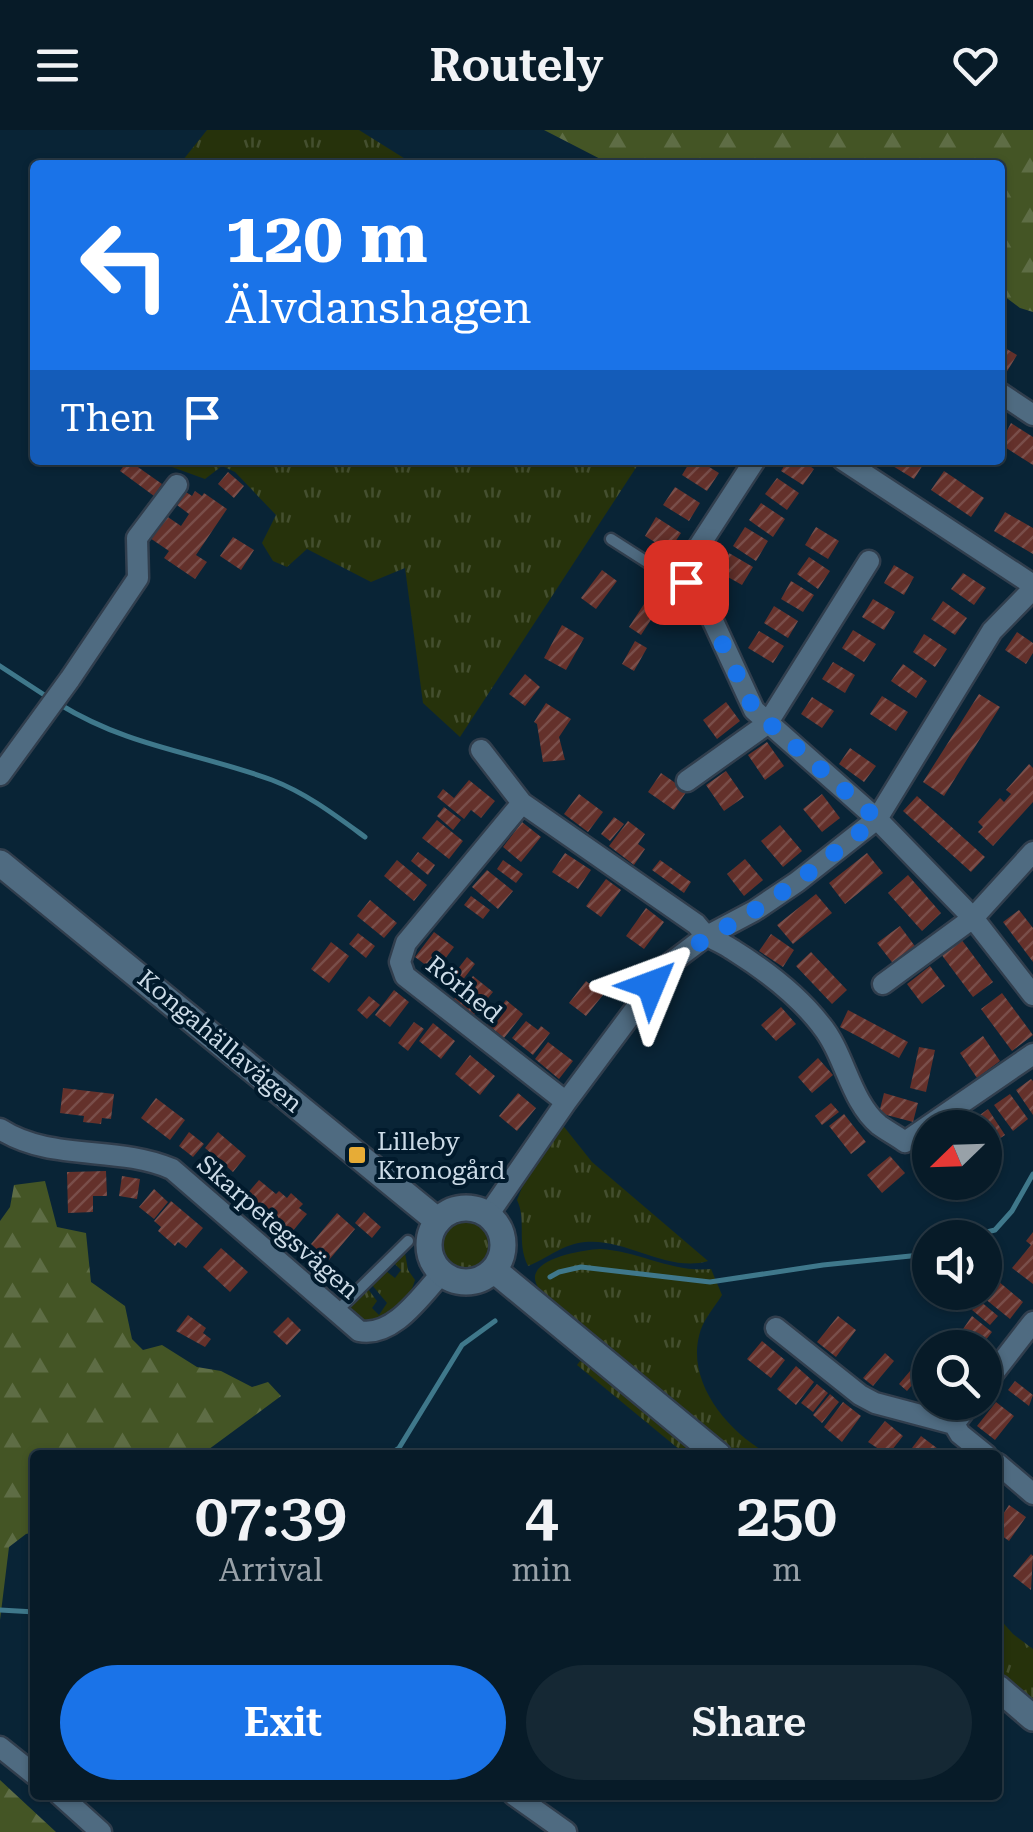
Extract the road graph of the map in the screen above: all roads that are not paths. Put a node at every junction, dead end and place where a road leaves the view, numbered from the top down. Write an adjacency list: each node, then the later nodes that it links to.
1 (1005, 397): 2 (street)
2 (1033, 415)
3 (751, 465): 8 (street)
4 (850, 465): 9 (street)
5 (176, 485): 12 (street)
6 (611, 539): 8 (lane)
7 (869, 561): 10 (street)
8 (692, 580): 10 (street)
9 (1033, 587): 15 (street)
10 (767, 724): 13 (street); 15 (street)
11 (481, 750): 14 (street)
12 (0, 775)
13 (686, 781)
14 (522, 803): 19 (street); 23 (street, Rörhed)
15 (877, 819): 18 (street); 19 (street)
16 (1033, 852): 18 (street)
17 (0, 863): 26 (street, Kongahällavägen)
18 (972, 918): 20 (street); 21 (street)
19 (705, 936): 22 (street); 23 (street)
20 (883, 984)
21 (1033, 996)
22 (1033, 1054)
23 (566, 1102): 25 (street)
24 (0, 1129): 30 (street, Skarpetegsvägen)
25 (488, 1215): 26 (street); 28 (street)
26 (438, 1221): 29 (street)
27 (408, 1241): 30 (lane)
28 (494, 1270): 29 (street); 36 (street)
29 (442, 1273): 30 (street, Skarpetegsvägen)
30 (337, 1311)
31 (1033, 1322): 33 (street)
32 (776, 1328): 35 (street)
33 (1002, 1362)
34 (957, 1420): 35 (street)
35 (954, 1424): 37 (street)
36 (712, 1450)
37 (980, 1450)
38 (1002, 1467): 39 (street)
39 (1033, 1494)
40 (1002, 1691): 41 (street)
41 (1033, 1718)
42 (0, 1747): 43 (street)
43 (30, 1771)
44 (66, 1800): 46 (street)
45 (521, 1800): 47 (street)
46 (101, 1832)
47 (566, 1832)

